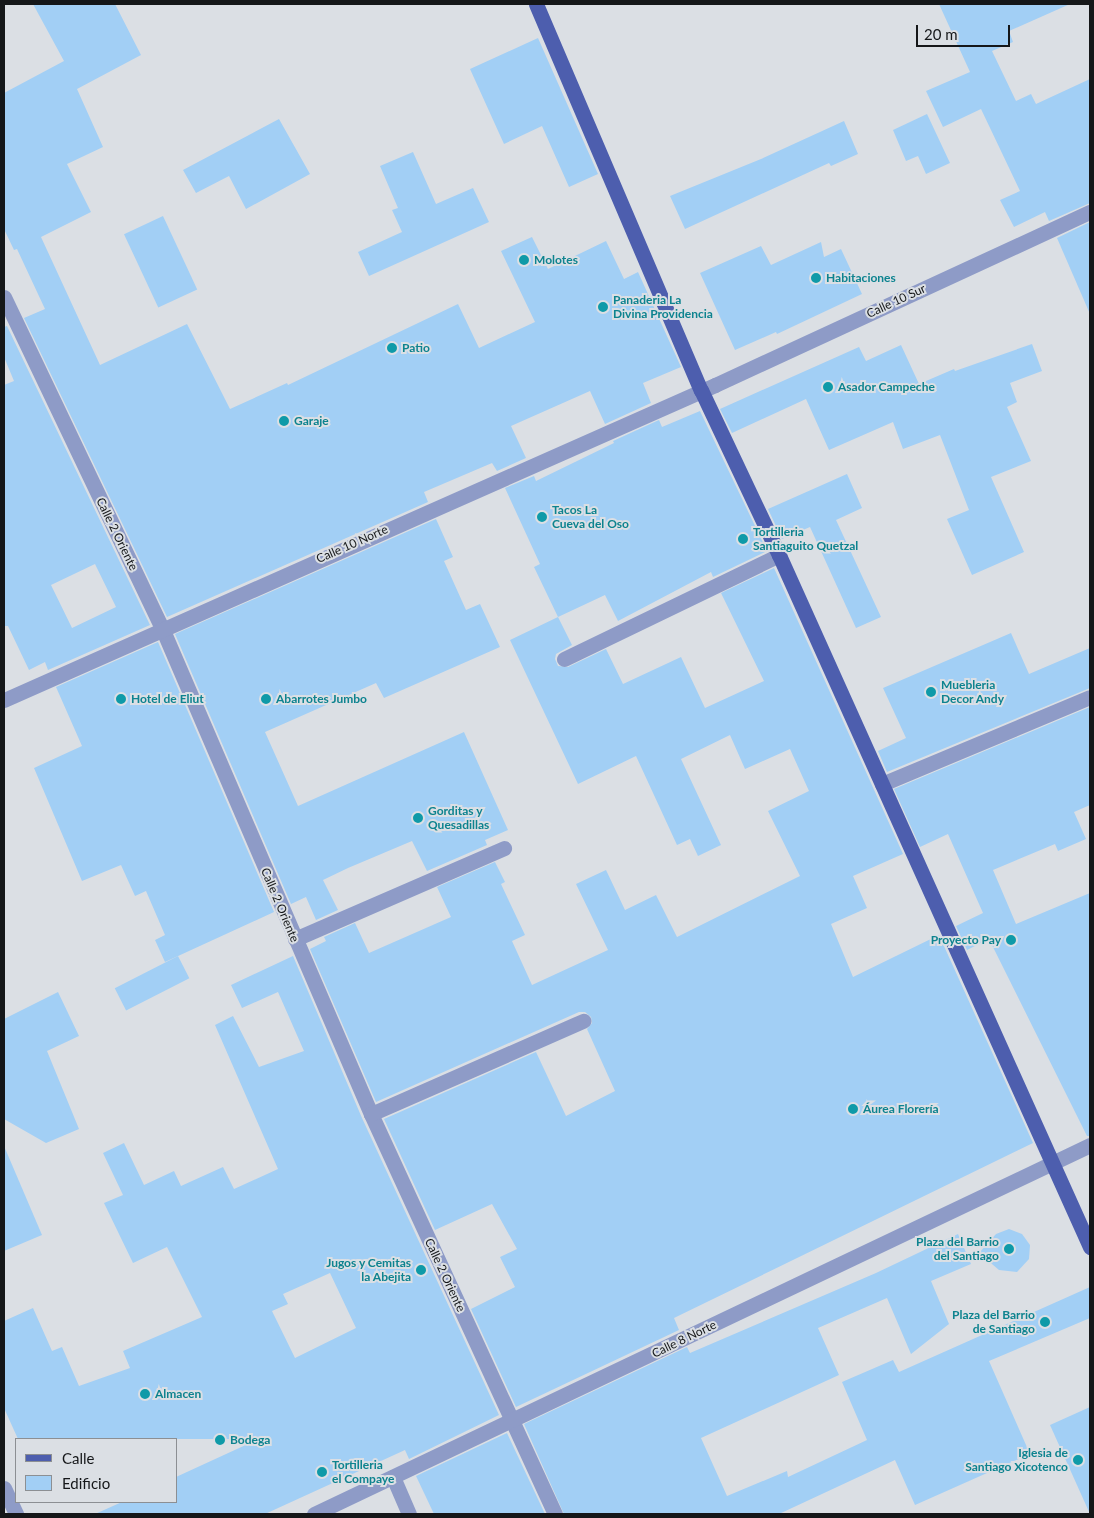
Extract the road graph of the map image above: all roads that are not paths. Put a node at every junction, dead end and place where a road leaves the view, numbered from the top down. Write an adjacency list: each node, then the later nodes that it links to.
1 (536, 4): 4 (main road)
2 (1090, 212): 4 (street, Calle 10 Sur)
3 (4, 297): 6 (street, Calle 2 Oriente)
4 (701, 390): 5 (main road); 6 (street, Calle 10 Norte)
5 (779, 555): 7 (street); 10 (main road)
6 (162, 628): 9 (street, Calle 10 Norte); 12 (street, Calle 2 Oriente)
7 (564, 658)
8 (1090, 697): 10 (street)
9 (4, 700)
10 (882, 784): 16 (main road)
11 (504, 848): 12 (street)
12 (295, 939): 14 (street, Calle 2 Oriente)
13 (582, 1021): 14 (street)
14 (371, 1114): 18 (street, Calle 2 Oriente)
15 (1090, 1145): 16 (street, Calle 8 Norte)
16 (1053, 1163): 17 (main road); 18 (street, Calle 8 Norte)
17 (1090, 1247)
18 (513, 1421): 19 (street, Calle 8 Norte); 24 (street, Calle 2 Oriente)
19 (393, 1477): 22 (street, Calle 8 Norte); 23 (street)
20 (4, 1488): 21 (street)
21 (16, 1514)
22 (314, 1514)
23 (409, 1514)
24 (555, 1514)

